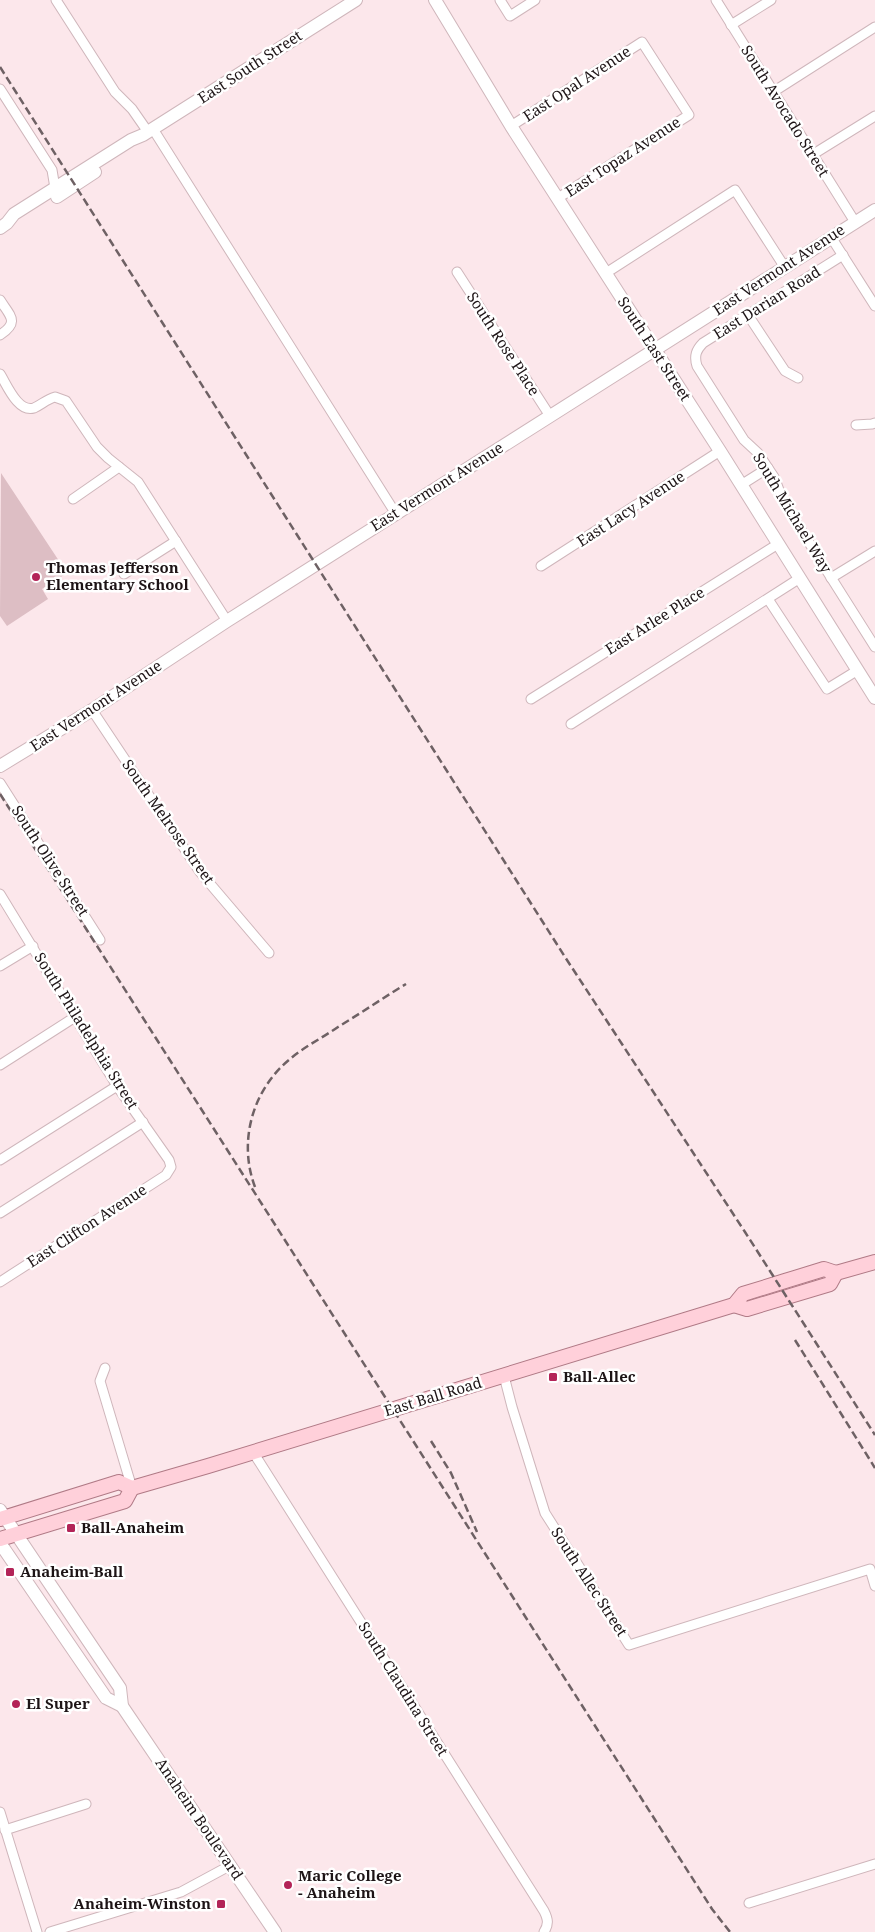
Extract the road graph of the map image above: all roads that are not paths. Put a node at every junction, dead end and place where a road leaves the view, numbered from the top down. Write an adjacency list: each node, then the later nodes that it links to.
1 (56, 0): 15 (street)
2 (356, 0): 15 (street, East South Street)
3 (435, 0): 14 (street, South East Street)
4 (500, 0): 5 (street)
5 (535, 0)
6 (716, 0): 8 (street, South Avocado Street)
7 (771, 0): 8 (street)
8 (731, 25): 11 (street, South Avocado Street)
9 (875, 27): 11 (street)
10 (0, 89): 17 (street)
11 (773, 92): 16 (street, South Avocado Street)
12 (689, 115): 14 (street, East Opal Avenue); 18 (street, East Topaz Avenue)
13 (875, 116): 16 (street)
14 (511, 126): 18 (street, South East Street)
15 (148, 132): 17 (street, East South Street); 21 (street, East South Street); 43 (street)
16 (812, 155): 20 (street, South Avocado Street)
17 (55, 188): 21 (street, East South Street)
18 (558, 198): 26 (street, South East Street)
19 (875, 210): 20 (street, East Vermont Avenue)
20 (854, 222): 22 (street, East Vermont Avenue)
21 (4, 225)
22 (832, 238): 23 (street); 24 (street, East Vermont Avenue)
23 (843, 255): 28 (street); 29 (street, East Darian Road)
24 (784, 266): 26 (street); 31 (street, East Vermont Avenue)
25 (457, 272): 35 (street, South Rose Place)
26 (606, 273): 31 (street, South East Street)
27 (0, 300): 30 (street)
28 (875, 306)
29 (748, 314): 32 (street, East Darian Road); 34 (street)
30 (0, 335)
31 (655, 350): 35 (street, East Vermont Avenue); 38 (street, South East Street)
32 (695, 354): 40 (street, South Michael Way)
33 (0, 374): 39 (street)
34 (798, 378)
35 (550, 416): 43 (street, East Vermont Avenue)
36 (875, 423): 37 (street)
37 (856, 425)
38 (720, 451): 41 (street, South East Street); 47 (street, East Lacy Avenue)
39 (119, 467): 42 (street); 44 (street)
40 (768, 468): 41 (street); 50 (street, South Michael Way)
41 (741, 485): 45 (street, South East Street)
42 (73, 499)
43 (396, 514): 52 (street, East Vermont Avenue)
44 (176, 541): 48 (street); 52 (street)
45 (778, 544): 49 (street, South East Street); 56 (street, East Arlee Place)
46 (875, 551): 50 (street)
47 (541, 566)
48 (124, 574)
49 (800, 578): 51 (street); 54 (street, South East Street)
50 (831, 578): 53 (street, South Michael Way)
51 (768, 599): 54 (street); 58 (street)
52 (227, 621): 57 (street, East Vermont Avenue)
53 (875, 647)
54 (858, 670): 55 (street, South East Street)
55 (875, 698)
56 (531, 700)
57 (92, 710): 59 (street, East Vermont Avenue); 64 (street, South Melrose Street)
58 (571, 724)
59 (0, 766)
60 (0, 783): 62 (street, South Olive Street)
61 (0, 894): 63 (street, South Philadelphia Street)
62 (100, 940)
63 (33, 946): 65 (street); 66 (street, South Philadelphia Street)
64 (269, 953)
65 (0, 966)
66 (75, 1017): 67 (street); 68 (street, South Philadelphia Street)
67 (0, 1065)
68 (117, 1086): 69 (street, South Philadelphia Street); 70 (street)
69 (143, 1122): 71 (street, South Philadelphia Street); 72 (street)
70 (0, 1160)
71 (171, 1167): 74 (street, East Clifton Avenue)
72 (0, 1214)
73 (875, 1262): 76 (main road, East Ball Road)
74 (0, 1282)
75 (105, 1368): 78 (street)
76 (504, 1376): 77 (main road, East Ball Road); 83 (street, South Allec Street)
77 (253, 1452): 78 (main road, East Ball Road); 91 (street, South Claudina Street)
78 (132, 1488): 79 (main road, East Ball Road); 80 (main road, East Ball Road)
79 (2, 1515): 80 (street, Anaheim Boulevard)
80 (15, 1534): 81 (main road, East Ball Road); 84 (street, Anaheim Boulevard)
81 (0, 1539)
82 (0, 1543): 84 (street, Anaheim Boulevard)
83 (875, 1586)
84 (122, 1706): 89 (street, Anaheim Boulevard)
85 (86, 1804): 87 (street)
86 (0, 1812): 87 (street)
87 (5, 1830): 92 (street)
88 (875, 1864): 90 (street)
89 (231, 1865): 93 (street); 94 (street, Anaheim Boulevard)
90 (749, 1903)
91 (545, 1929)
92 (37, 1932)
93 (50, 1932)
94 (275, 1932)

